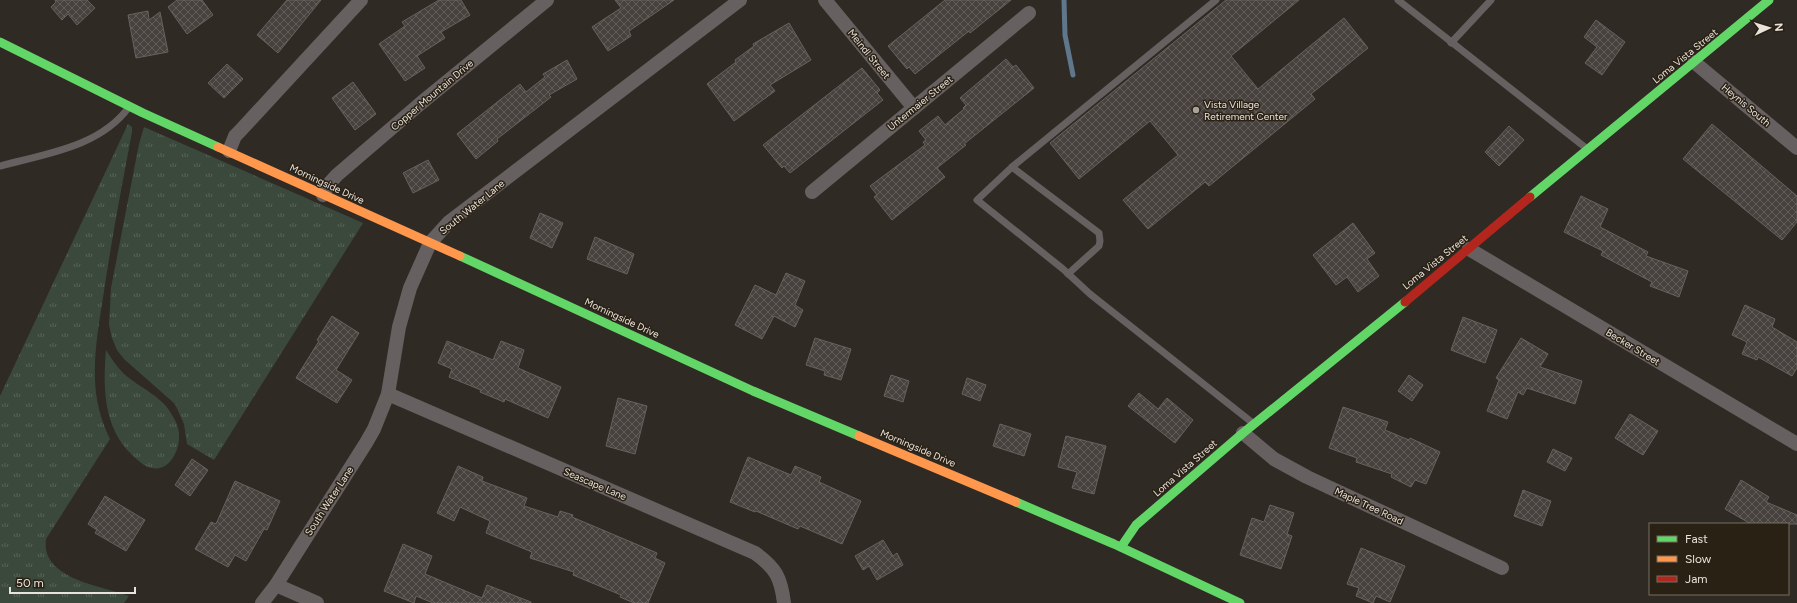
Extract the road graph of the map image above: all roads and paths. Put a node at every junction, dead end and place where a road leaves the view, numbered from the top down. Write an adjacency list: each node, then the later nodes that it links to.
1 (361, 0): 17 (street)
2 (548, 0): 21 (street, Copper Mountain Drive)
3 (740, 0): 22 (street, South Water Lane)
4 (825, 0): 14 (street, Meindl Street)
5 (1216, 0): 19 (lane)
6 (1398, 0): 11 (lane)
7 (1491, 0): 11 (lane)
8 (1770, 0): 12 (street, Loma Vista Street)
9 (1029, 14): 14 (street, Untermaier Street)
10 (0, 42): 13 (street, Morningside Drive)
11 (1451, 43): 16 (lane)
12 (1694, 62): 15 (street, Heynis South); 16 (street, Loma Vista Street)
13 (130, 106): 17 (street, Morningside Drive); 18 (lane)
14 (914, 108): 20 (street, Untermaier Street)
15 (1797, 148)
16 (1587, 149): 23 (street, Loma Vista Street)
17 (229, 151): 21 (street, Morningside Drive)
18 (0, 166)
19 (1012, 167): 24 (lane); 24 (lane)
20 (812, 192)
21 (323, 195): 22 (street, Morningside Drive)
22 (430, 243): 25 (street, South Water Lane); 29 (street, Morningside Drive)
23 (1469, 249): 26 (street, Loma Vista Street); 28 (street, Becker Street)
24 (1068, 274): 26 (lane)
25 (388, 394): 31 (street, South Water Lane); 32 (street, Seascape Lane)
26 (1254, 424): 27 (street, Loma Vista Street)
27 (1243, 433): 29 (street, Loma Vista Street); 30 (street, Maple Tree Road)
28 (1797, 444)
29 (1121, 547): 35 (street, Morningside Drive)
30 (1502, 568)
31 (276, 585): 33 (street, South Water Lane); 34 (street)
32 (783, 599)
33 (262, 603)
34 (317, 603)
35 (1240, 603)

